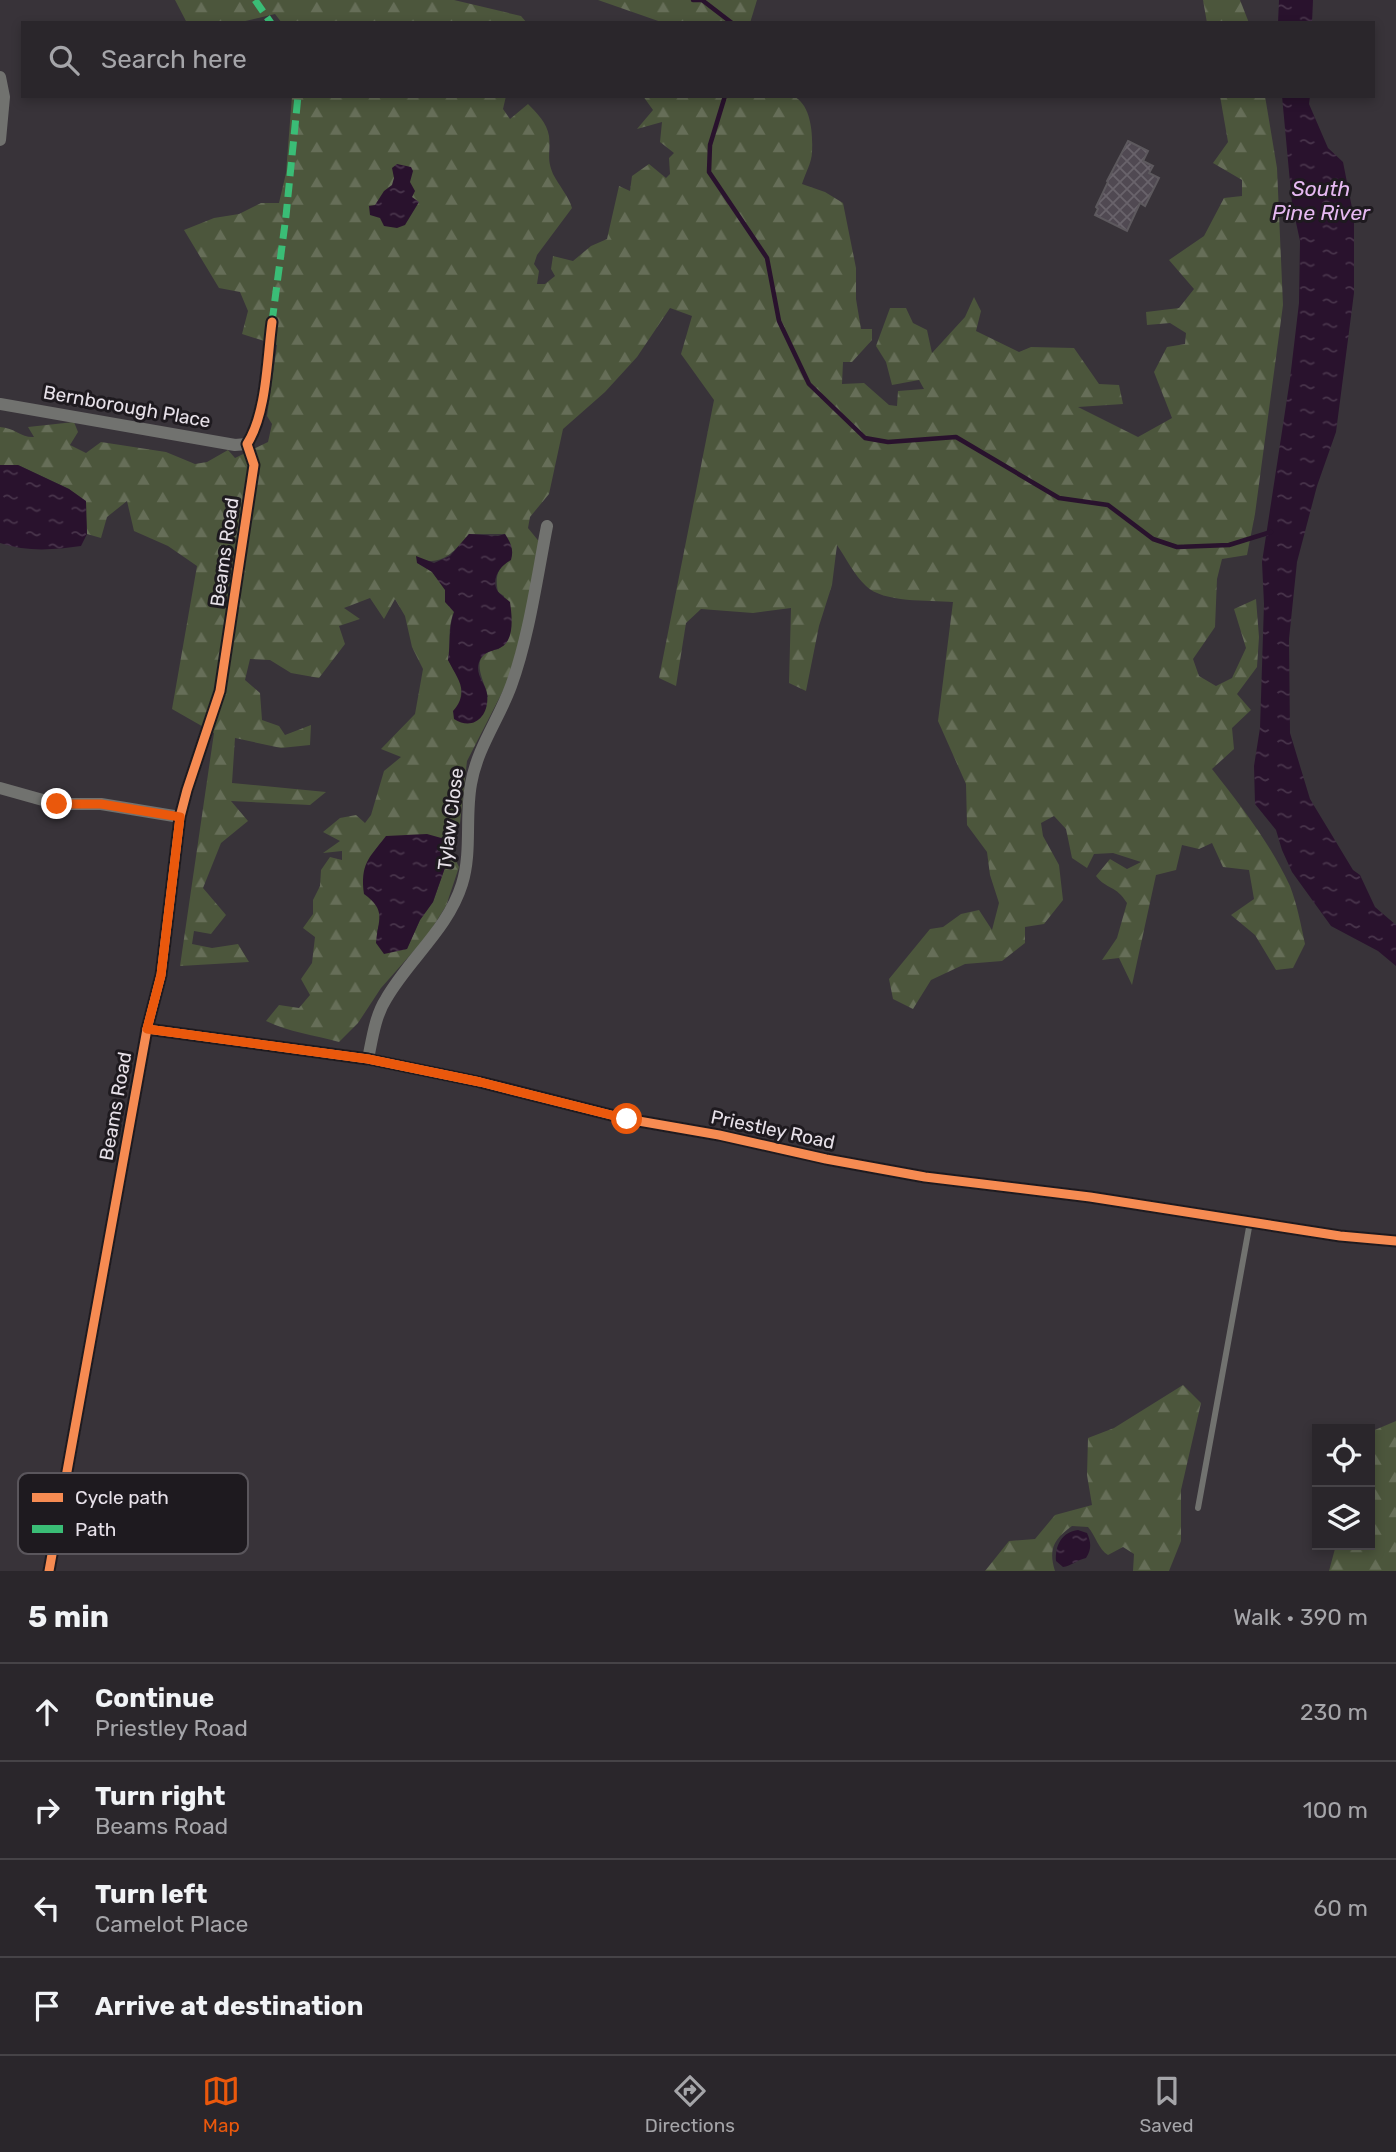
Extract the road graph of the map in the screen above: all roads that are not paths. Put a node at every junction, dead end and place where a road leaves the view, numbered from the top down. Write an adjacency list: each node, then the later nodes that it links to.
1 (0, 77): 2 (street)
2 (0, 140)
3 (272, 321): 5 (street, Beams Road)
4 (0, 404): 5 (street, Bernborough Place)
5 (247, 444): 8 (street, Beams Road)
6 (547, 526): 10 (street, Tylaw Close)
7 (0, 788): 8 (street)
8 (180, 817): 9 (street, Beams Road)
9 (147, 1029): 10 (street, Priestley Road); 13 (street, Beams Road)
10 (368, 1059): 11 (street, Priestley Road)
11 (1250, 1222): 12 (street, Priestley Road); 14 (lane)
12 (1396, 1241)
13 (66, 1473)
14 (1198, 1508)

